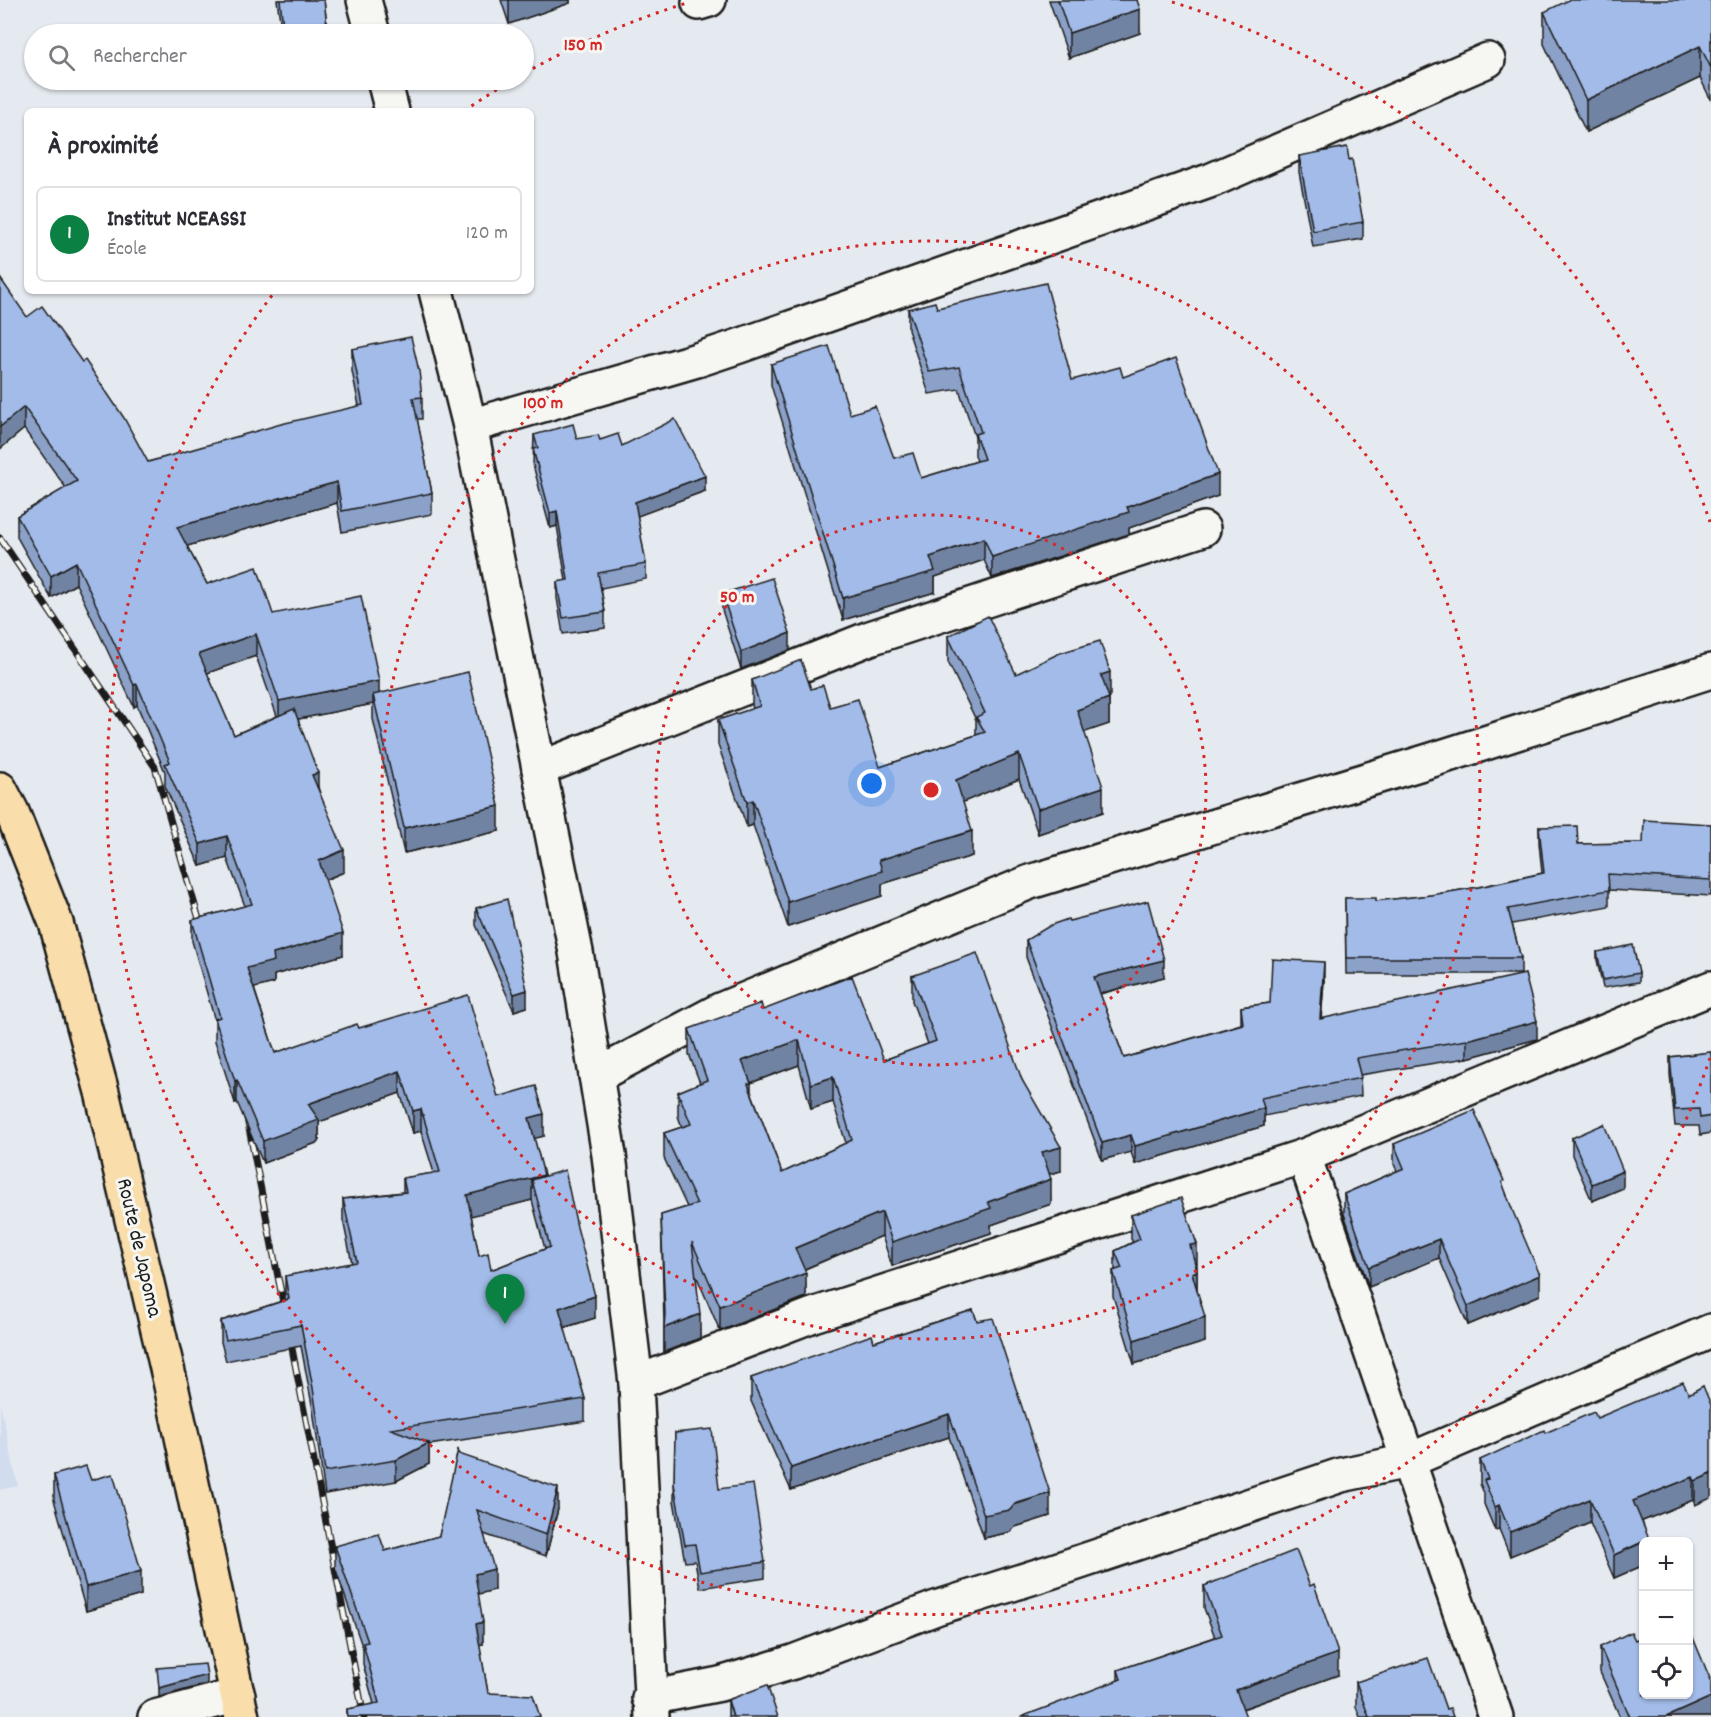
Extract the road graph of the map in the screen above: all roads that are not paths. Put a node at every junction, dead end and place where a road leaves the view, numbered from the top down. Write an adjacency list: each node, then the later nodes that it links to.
1 (364, 0): 2 (street)
2 (370, 24)
3 (1488, 60): 7 (street)
4 (387, 90): 5 (street)
5 (391, 108)
6 (437, 294): 7 (street)
7 (470, 426): 10 (street)
8 (1203, 528): 10 (street)
9 (1711, 671): 13 (street)
10 (539, 769): 13 (street)
11 (0, 789): 18 (main road, Route de Japoma)
12 (1711, 988): 14 (street)
13 (596, 1076): 16 (street)
14 (1304, 1156): 16 (street); 17 (street)
15 (1711, 1331): 17 (street)
16 (636, 1383): 19 (street)
17 (1408, 1461): 19 (street); 21 (street)
18 (240, 1706): 20 (street)
19 (651, 1707)
20 (154, 1717)
21 (1496, 1717)

